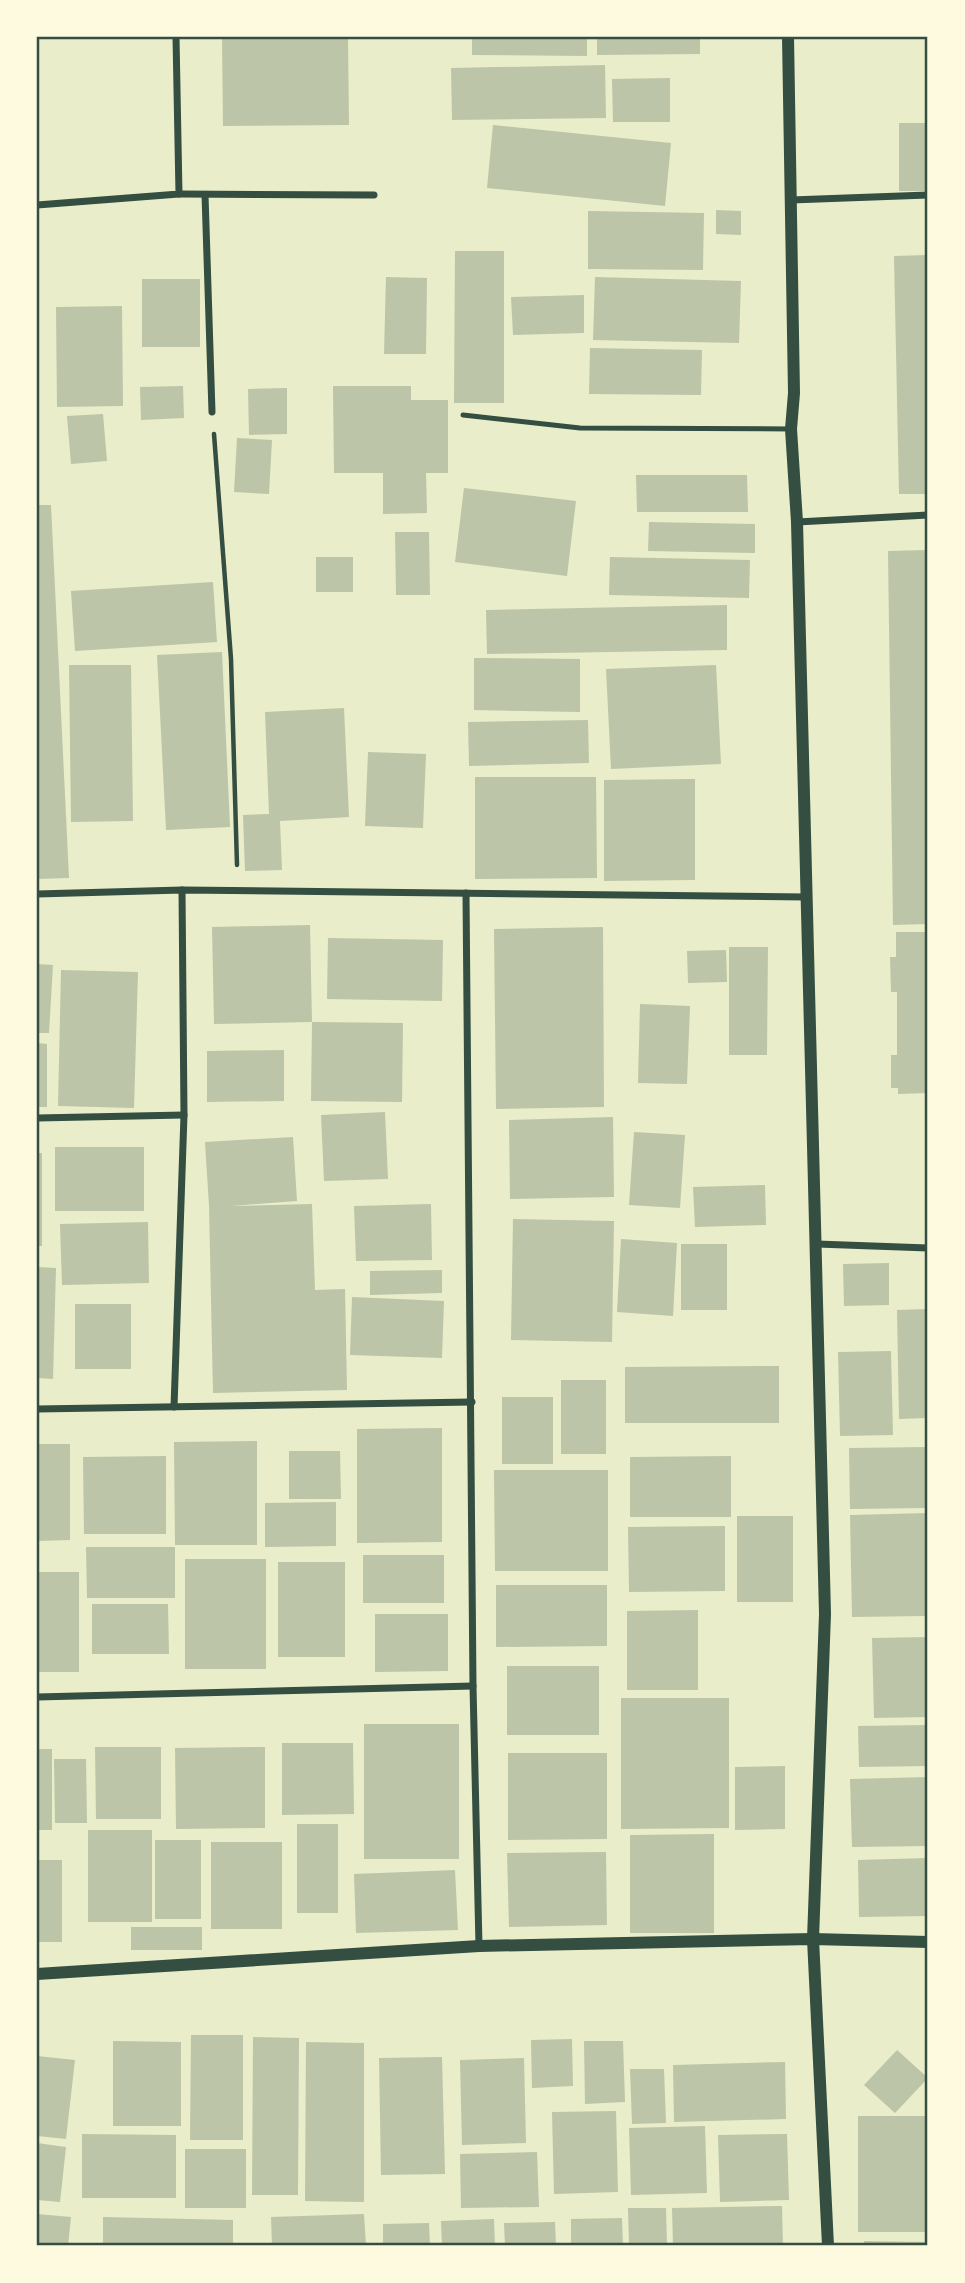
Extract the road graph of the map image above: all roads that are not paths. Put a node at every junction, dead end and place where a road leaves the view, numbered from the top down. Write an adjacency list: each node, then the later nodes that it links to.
1 (176, 37): 3 (street)
2 (789, 37): 7 (street)
3 (178, 194): 4 (street); 8 (street)
4 (205, 195): 5 (street); 9 (street)
5 (374, 195)
6 (928, 195): 7 (street)
7 (791, 200): 11 (street)
8 (37, 205)
9 (212, 412)
10 (463, 415): 11 (lane)
11 (792, 429): 13 (street)
12 (928, 515): 13 (street)
13 (797, 522): 17 (street)
14 (182, 890): 15 (street); 16 (street); 18 (street)
15 (466, 893): 17 (street); 22 (street)
16 (37, 894)
17 (807, 897): 20 (street)
18 (184, 1115): 19 (street); 23 (street)
19 (37, 1118)
20 (817, 1244): 21 (street); 27 (street)
21 (928, 1248)
22 (472, 1402): 23 (street); 25 (street)
23 (174, 1407): 24 (street)
24 (37, 1409)
25 (473, 1686): 26 (street); 29 (street)
26 (37, 1697)
27 (813, 1939): 28 (street); 29 (street); 31 (street)
28 (928, 1942)
29 (479, 1946): 30 (street)
30 (37, 1974)
31 (828, 2246)

